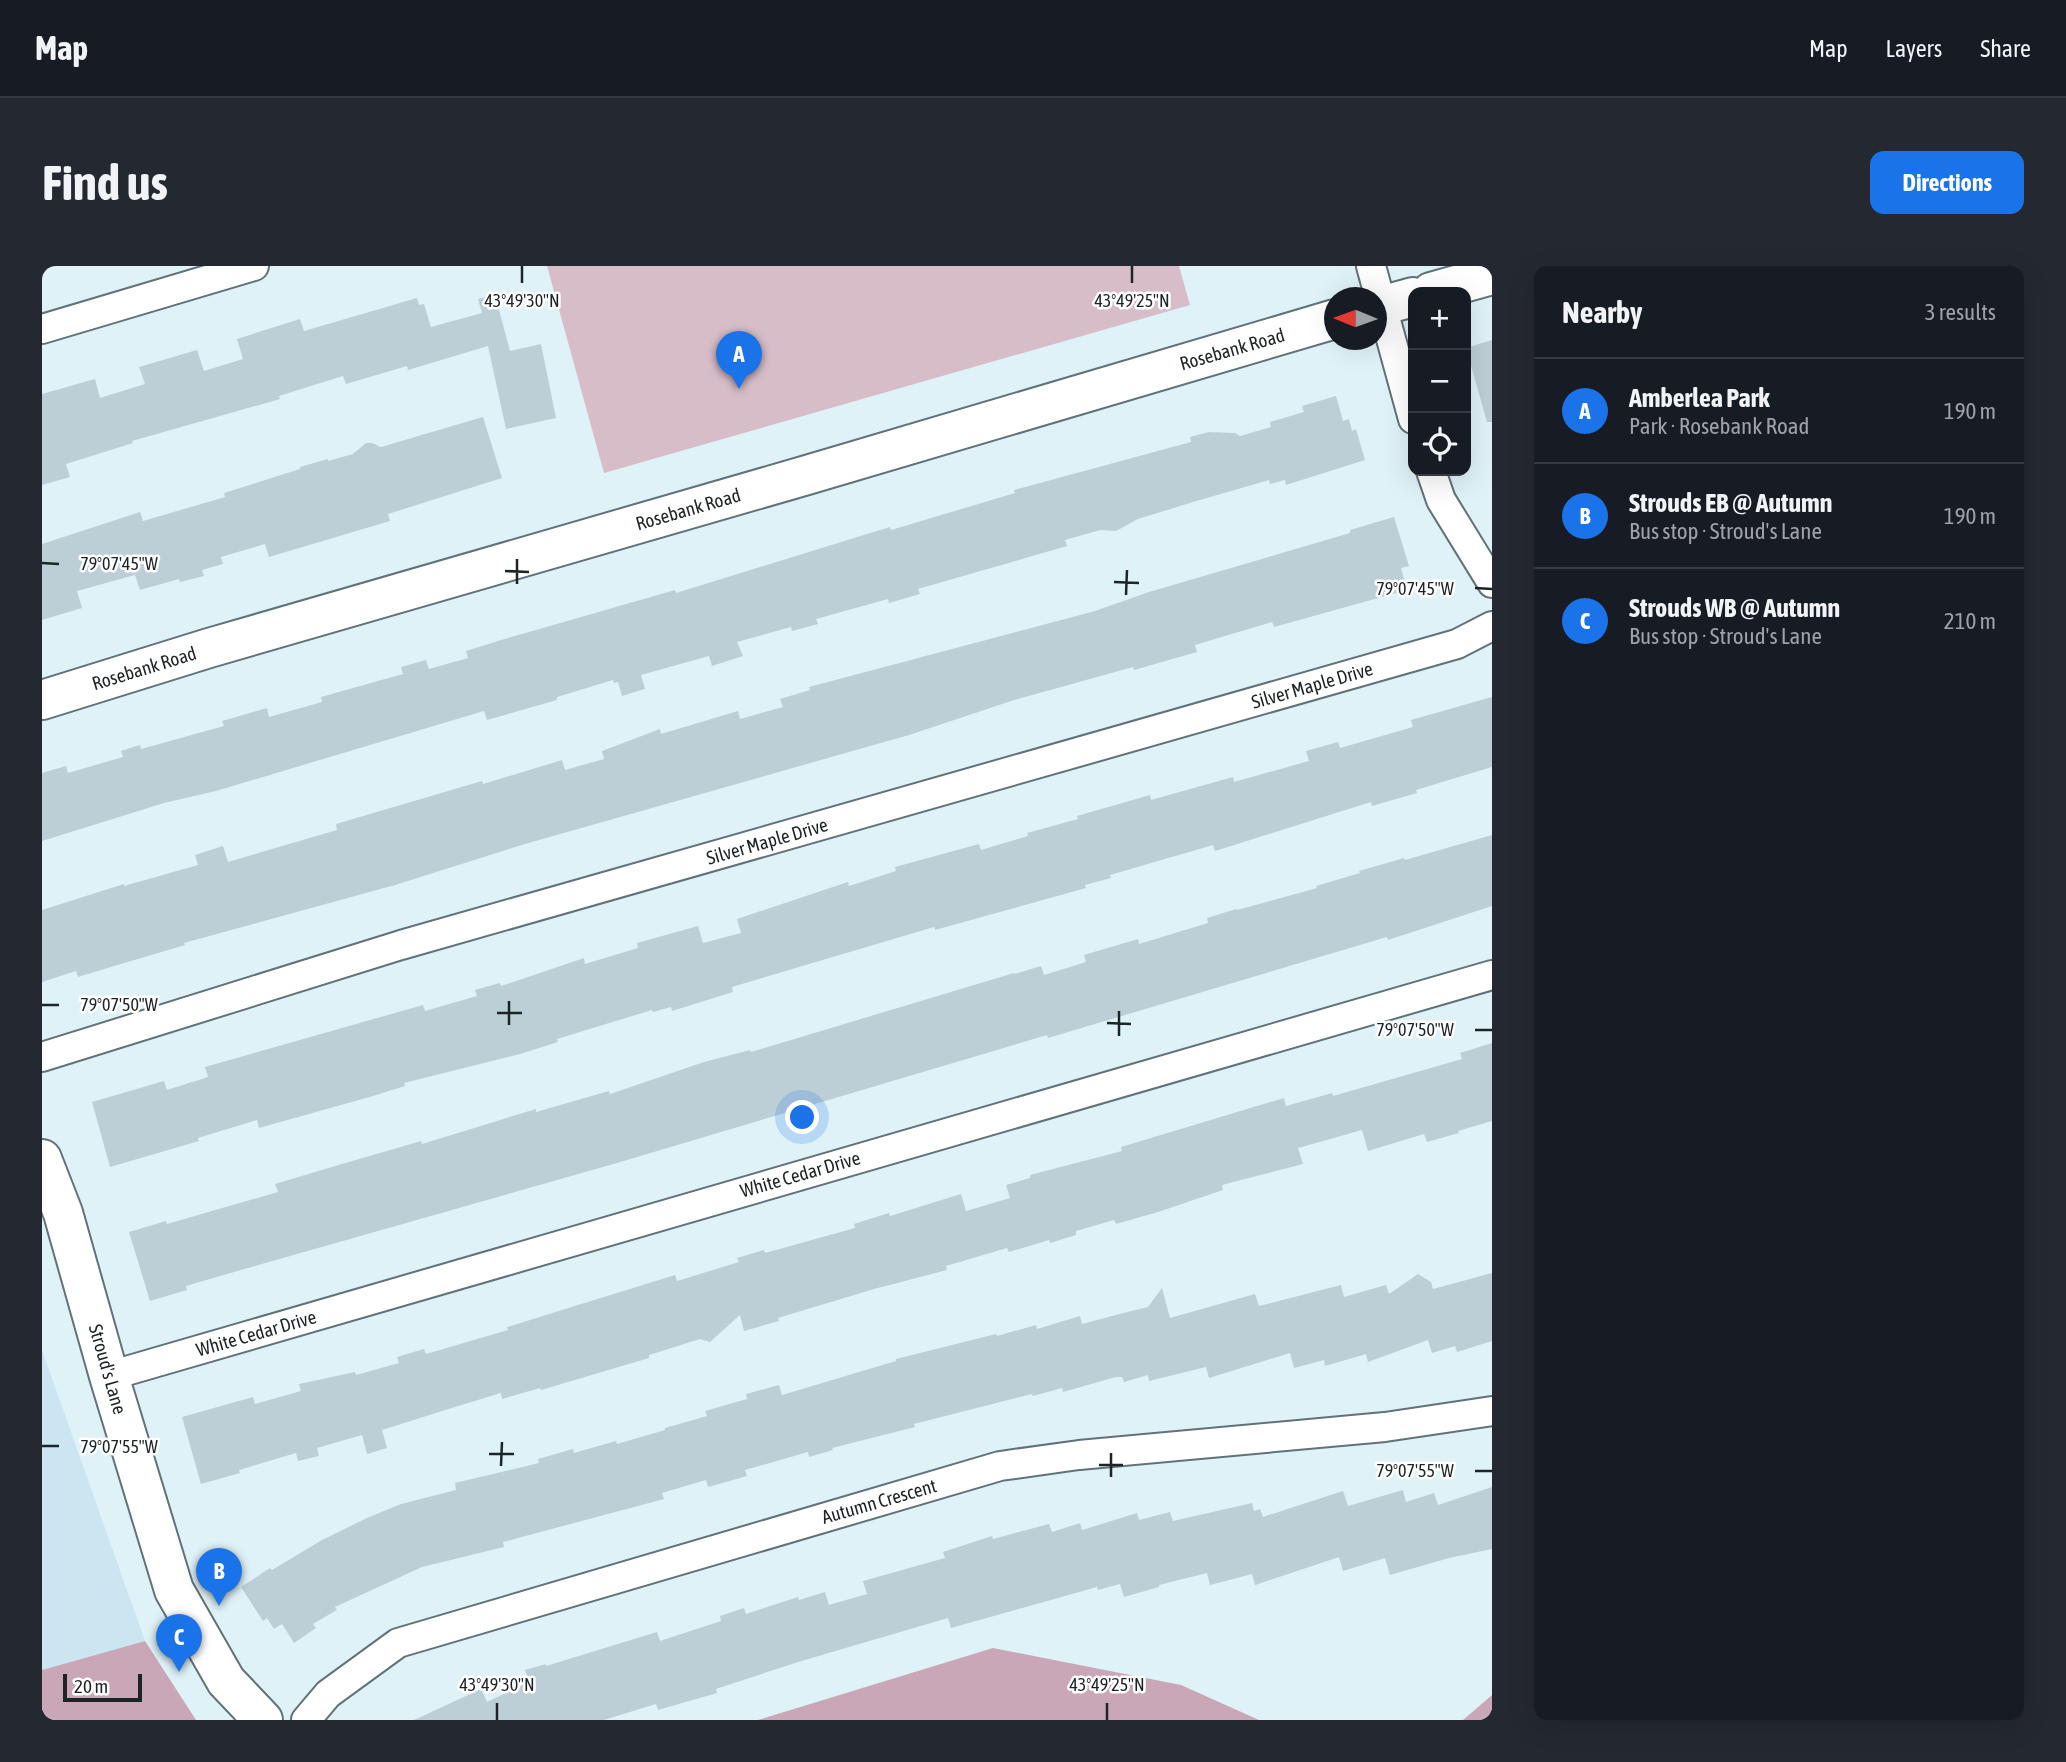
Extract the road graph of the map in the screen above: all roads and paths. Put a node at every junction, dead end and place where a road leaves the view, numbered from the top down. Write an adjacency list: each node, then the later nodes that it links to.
1 (254, 266): 7 (street)
2 (1371, 266): 5 (street)
3 (1492, 275): 4 (street)
4 (1449, 287)
5 (1391, 303): 8 (street)
6 (1324, 322): 12 (street, Rosebank Road)
7 (42, 329)
8 (1412, 413)
9 (1433, 476): 10 (street)
10 (1492, 583)
11 (1492, 626): 14 (street, Silver Maple Drive)
12 (42, 700)
13 (1492, 975): 16 (street, White Cedar Drive)
14 (42, 1056)
15 (42, 1159): 16 (street, Stroud's Lane)
16 (109, 1376): 18 (street, Stroud's Lane)
17 (1492, 1411): 19 (street, Autumn Crescent)
18 (263, 1720)
19 (306, 1720)

